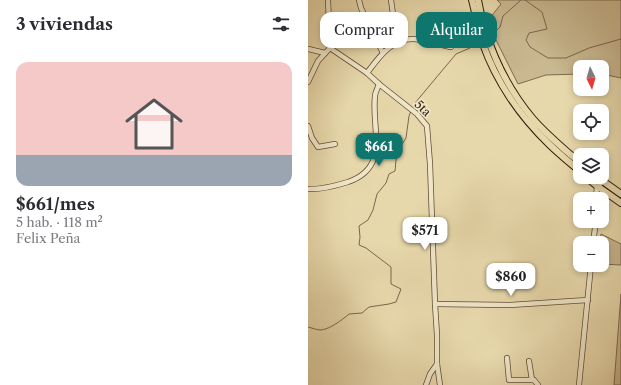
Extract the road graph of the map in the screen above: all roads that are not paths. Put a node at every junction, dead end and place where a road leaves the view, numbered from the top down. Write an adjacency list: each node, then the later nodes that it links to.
1 (328, 0): 6 (street)
2 (359, 0): 11 (street)
3 (391, 0): 7 (street)
4 (472, 0): 19 (highway)
5 (478, 0): 18 (highway)
6 (328, 12)
7 (393, 12)
8 (330, 48): 12 (street); 13 (street, 5ta)
9 (389, 48): 11 (street)
10 (308, 49): 12 (street)
11 (384, 52): 13 (street)
12 (325, 53): 14 (street)
13 (367, 72): 15 (street, 5ta)
14 (308, 82)
15 (379, 84): 24 (street); 30 (street, 5ta)
16 (308, 126): 17 (street)
17 (335, 144)
18 (573, 157)
19 (573, 165)
20 (595, 184): 23 (highway)
21 (600, 184): 23 (street)
22 (606, 184): 26 (highway)
23 (597, 186): 25 (street); 27 (highway)
24 (308, 189)
25 (597, 192)
26 (621, 194)
27 (621, 202)
28 (590, 272): 29 (street)
29 (588, 300): 30 (street); 38 (street)
30 (434, 304): 33 (street, 5ta)
31 (507, 358): 34 (street)
32 (530, 361): 34 (street)
33 (437, 364): 35 (street, 5ta); 36 (street, 5ta)
34 (532, 380): 37 (street)
35 (426, 385)
36 (440, 385)
37 (538, 385)
38 (579, 385)

